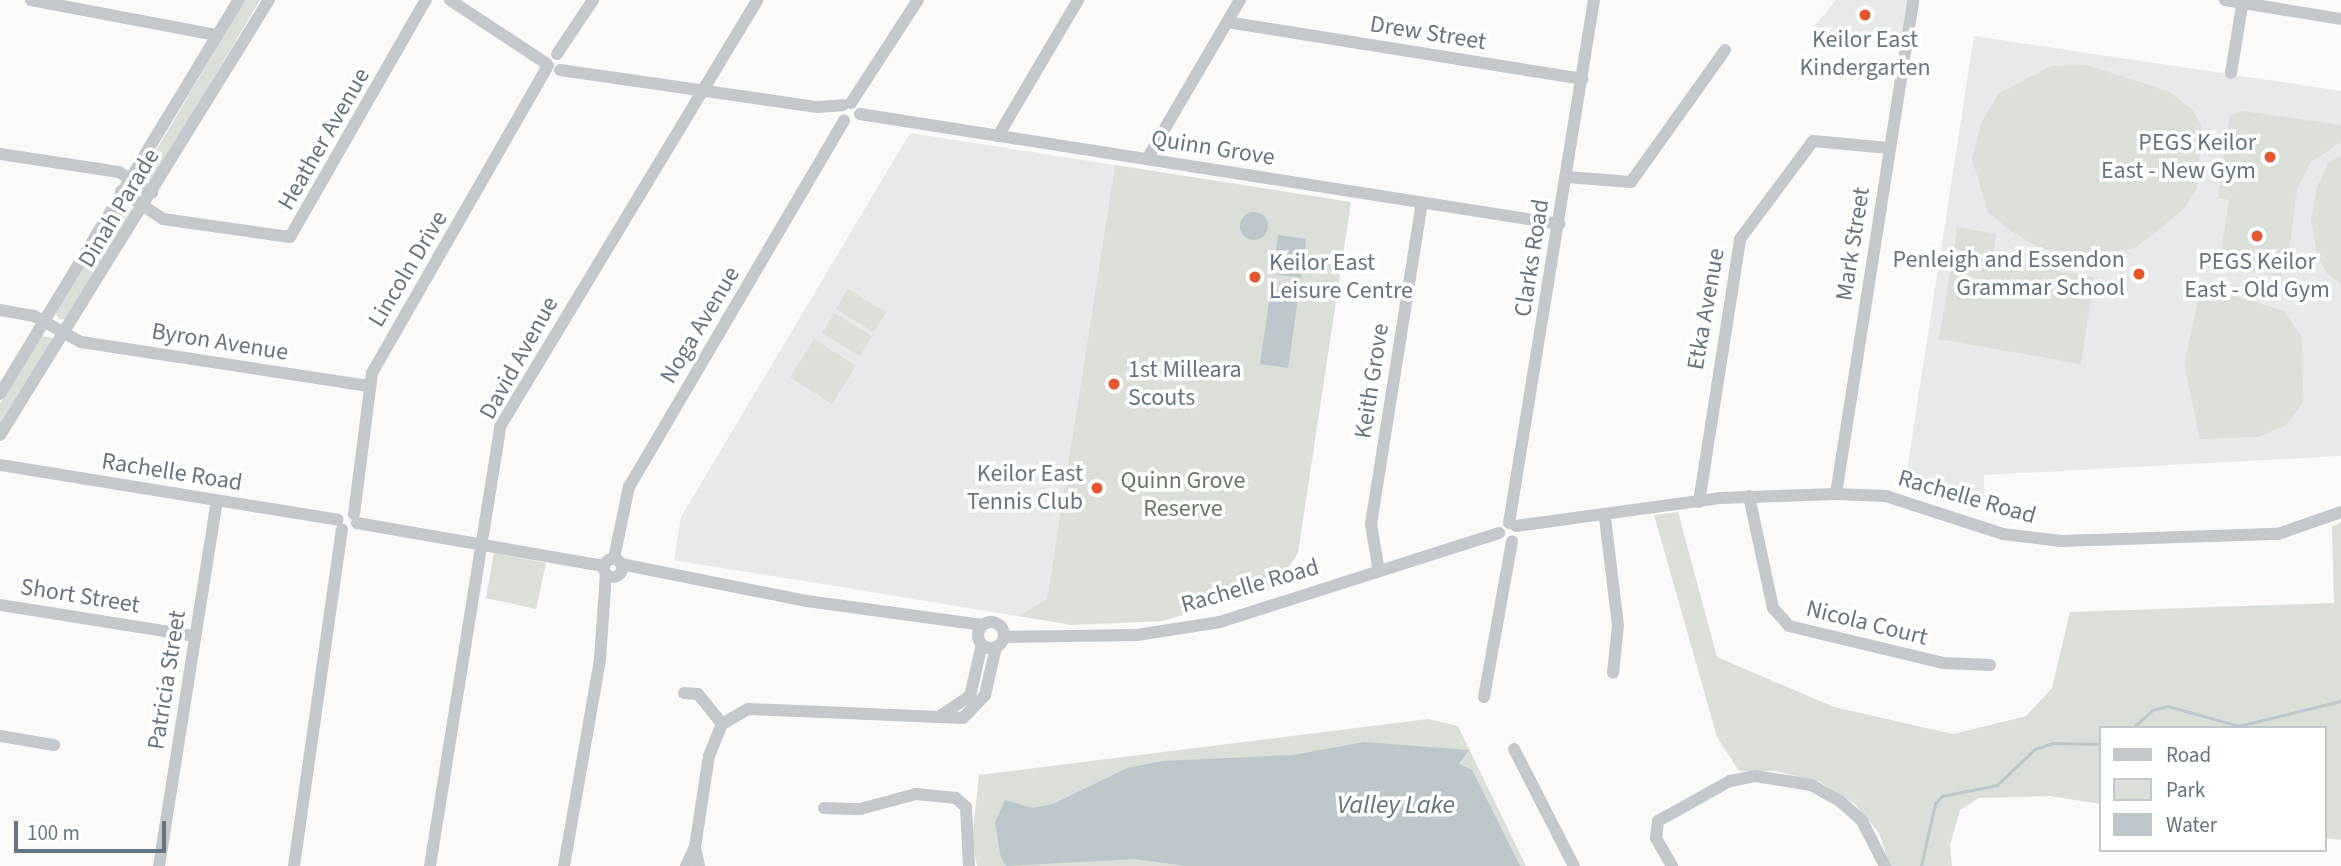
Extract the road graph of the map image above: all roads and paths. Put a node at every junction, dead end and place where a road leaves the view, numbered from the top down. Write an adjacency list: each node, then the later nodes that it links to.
1 (32, 0): 19 (street)
2 (239, 0): 19 (street, Dinah Parade)
3 (269, 0): 33 (street, Dinah Parade)
4 (426, 0): 16 (street, Heather Avenue)
5 (436, 0): 15 (street, Quinn Grove); 16 (street, Heather Avenue)
6 (593, 0): 21 (street, Lincoln Drive)
7 (757, 0): 24 (street, David Avenue)
8 (918, 0): 25 (street, Noga Avenue)
9 (1078, 0): 26 (street)
10 (1240, 0): 18 (street)
11 (1594, 0): 23 (street, Clarks Road)
12 (1913, 0): 27 (street, Mark Street)
13 (2225, 0): 14 (street)
14 (2242, 1): 17 (street); 22 (street)
15 (453, 3): 21 (street, Quinn Grove)
16 (421, 15): 35 (street, Heather Avenue)
17 (2341, 19)
18 (1227, 22): 23 (street, Drew Street); 29 (street)
19 (218, 35): 31 (street, Dinah Parade)
20 (1725, 50): 30 (street)
21 (556, 62): 24 (street, Quinn Grove); 40 (street, Lincoln Drive)
22 (2231, 74)
23 (1581, 79): 30 (street, Clarks Road)
24 (703, 89): 25 (street, Quinn Grove); 52 (street, David Avenue)
25 (850, 111): 26 (street, Quinn Grove); 54 (street, Noga Avenue)
26 (998, 136): 29 (street, Quinn Grove)
27 (1889, 148): 44 (street, Mark Street); 47 (street, Etka Avenue)
28 (0, 154): 31 (street)
29 (1147, 159): 34 (street, Quinn Grove)
30 (1567, 177): 36 (street, Clarks Road)
31 (130, 178): 32 (street, Dinah Parade); 33 (street)
32 (121, 191): 35 (street); 38 (street, Dinah Parade)
33 (152, 193): 35 (street, Dinah Parade)
34 (1422, 203): 36 (street, Quinn Grove); 53 (street, Keith Grove)
35 (142, 210): 39 (street, Dinah Parade)
36 (1559, 224): 51 (street, Clarks Road)
37 (0, 310): 38 (street)
38 (44, 321): 39 (street); 41 (street, Dinah Parade)
39 (66, 335): 40 (street, Byron Avenue); 42 (street, Dinah Parade)
40 (369, 386): 50 (street, Lincoln Drive)
41 (0, 394)
42 (0, 435)
43 (0, 465): 46 (street, Rachelle Road)
44 (1836, 494): 45 (street, Rachelle Road); 48 (street, Rachelle Road)
45 (1749, 496): 47 (street, Rachelle Road); 61 (street, Nicola Court)
46 (217, 500): 50 (street, Rachelle Road); 58 (street, Patricia Street)
47 (1699, 502): 49 (street, Rachelle Road)
48 (2341, 512)
49 (1605, 518): 51 (street, Rachelle Road); 62 (street)
50 (348, 522): 52 (street, Rachelle Road); 73 (street, Lincoln Drive)
51 (1509, 533): 53 (street, Rachelle Road); 65 (street, Clarks Road)
52 (481, 546): 54 (street, Rachelle Road); 74 (street, David Avenue)
53 (1378, 566): 60 (street, Rachelle Road)
54 (613, 569): 56 (street, Rachelle Road); 75 (street, Noga Avenue)
55 (0, 605): 58 (street, Short Street)
56 (946, 621): 57 (street, Rachelle Road); 59 (street, Rachelle Road)
57 (982, 625): 59 (street); 60 (street)
58 (195, 636): 72 (street, Patricia Street)
59 (981, 642): 60 (street, Rachelle Road); 64 (street)
60 (1000, 642): 64 (street)
61 (1990, 665)
62 (1613, 673)
63 (684, 693): 66 (street)
64 (977, 696): 66 (street)
65 (1484, 697)
66 (722, 724): 71 (street)
67 (0, 736): 68 (street)
68 (54, 745)
69 (1514, 748): 79 (street)
70 (824, 808): 78 (street)
71 (695, 847): 76 (street); 77 (street)
72 (159, 866)
73 (294, 866)
74 (430, 866)
75 (564, 866)
76 (685, 866)
77 (699, 866)
78 (969, 866)
79 (1574, 866)
80 (1672, 866): 81 (street)
81 (1885, 866)

